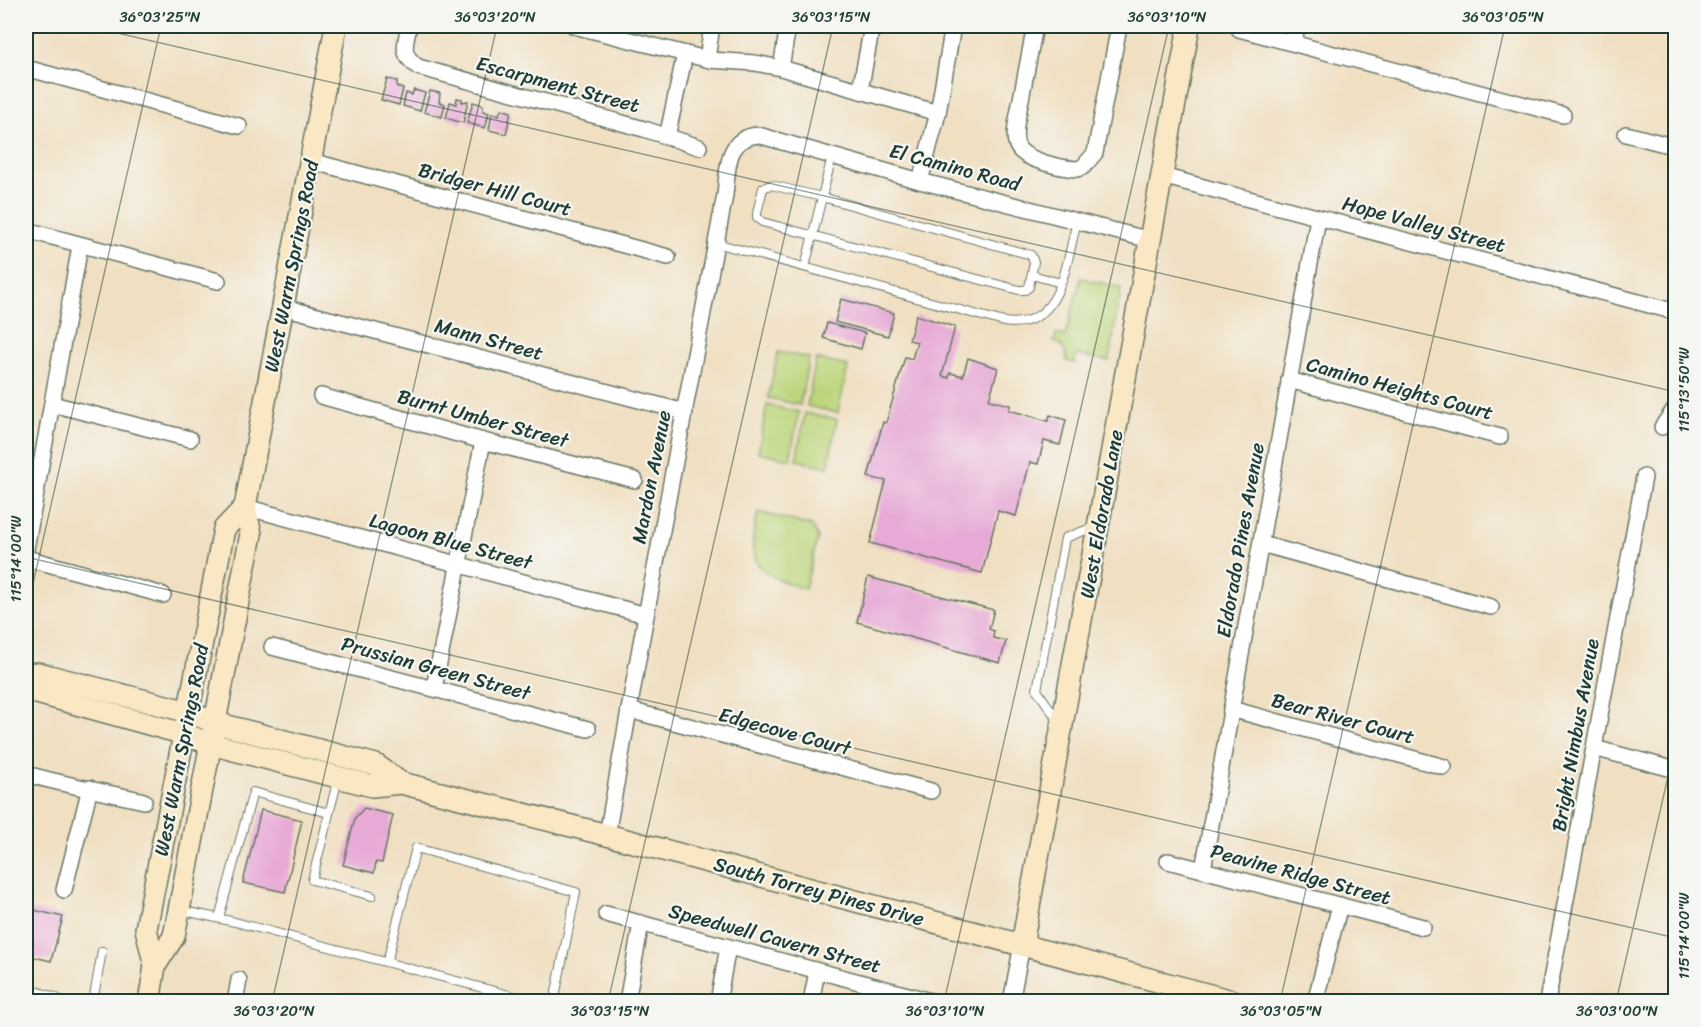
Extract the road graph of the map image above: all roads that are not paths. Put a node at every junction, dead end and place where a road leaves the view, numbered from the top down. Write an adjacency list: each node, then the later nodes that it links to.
1 (336, 26): 29 (street, West Warm Springs Road)
2 (409, 26): 25 (street, Escarpment Street)
3 (574, 26): 13 (street)
4 (712, 26): 16 (street)
5 (788, 26): 18 (street)
6 (872, 26): 19 (street)
7 (953, 26): 20 (street)
8 (1035, 26): 9 (street)
9 (1119, 26)
10 (1188, 26): 30 (street, West Eldorado Lane)
11 (1297, 26): 14 (street)
12 (1239, 29): 14 (street)
13 (632, 33): 15 (street)
14 (1294, 43): 21 (street)
15 (685, 54): 16 (street); 25 (street)
16 (707, 59): 18 (street)
17 (26, 68): 22 (street)
18 (781, 68): 19 (street)
19 (860, 91): 20 (street)
20 (938, 113): 31 (street)
21 (1563, 115)
22 (239, 126)
23 (1626, 134): 27 (street)
24 (749, 135): 28 (street, El Camino Road); 38 (street, Mardon Avenue)
25 (667, 137): 26 (street, Escarpment Street)
26 (699, 147)
27 (1676, 147)
28 (832, 156): 31 (street, El Camino Road); 32 (lane)
29 (311, 160): 40 (street, Bridger Hill Court); 45 (street, West Warm Springs Road)
30 (1162, 176): 33 (street, Hope Valley Street); 37 (street, West Eldorado Lane)
31 (920, 181): 34 (street, El Camino Road)
32 (822, 197): 36 (lane); 36 (lane); 42 (lane)
33 (1318, 218): 46 (street, Hope Valley Street); 47 (street, Eldorado Pines Avenue)
34 (1077, 221): 37 (street, El Camino Road); 44 (lane)
35 (26, 230): 39 (street)
36 (813, 236): 41 (lane); 42 (lane)
37 (1150, 240): 59 (street, West Eldorado Lane)
38 (716, 243): 41 (lane); 51 (street, Mardon Avenue)
39 (80, 246): 43 (street); 49 (street)
40 (668, 257)
41 (805, 267): 44 (lane)
42 (1032, 275): 44 (lane)
43 (218, 281)
44 (1061, 283)
45 (283, 308): 51 (street, Mann Street); 58 (street, West Warm Springs Road)
46 (1676, 312)
47 (1289, 380): 53 (street, Camino Heights Court); 60 (street, Eldorado Pines Avenue)
48 (321, 396): 55 (street, Burnt Umber Street)
49 (52, 404): 54 (street); 61 (street)
50 (1676, 407): 52 (street)
51 (685, 412): 66 (street, Mardon Avenue)
52 (1662, 427)
53 (1500, 437)
54 (190, 439)
55 (483, 441): 57 (street, Burnt Umber Street); 63 (street)
56 (1644, 477): 79 (street, Bright Nimbus Avenue)
57 (635, 480)
58 (245, 507): 63 (street, Lagoon Blue Street); 73 (street, West Warm Springs Road); 74 (street, West Warm Springs Road)
59 (1099, 525): 75 (street, West Eldorado Lane); 75 (lane)
60 (1260, 544): 65 (street); 71 (street, Eldorado Pines Avenue)
61 (26, 549)
62 (26, 558): 64 (street)
63 (458, 564): 66 (street, Lagoon Blue Street); 70 (street)
64 (163, 595)
65 (1491, 606)
66 (646, 615): 72 (street, Mardon Avenue)
67 (272, 647): 70 (street, Prussian Green Street)
68 (26, 674): 73 (street, South Torrey Pines Drive)
69 (26, 686): 77 (street, South Torrey Pines Drive)
70 (434, 688): 76 (street, Prussian Green Street)
71 (1231, 709): 80 (street, Bear River Court); 91 (street, Eldorado Pines Avenue)
72 (629, 710): 86 (street, Edgecove Court); 89 (street, Mardon Avenue)
73 (189, 712): 74 (street, South Torrey Pines Drive); 77 (street, West Warm Springs Road)
74 (216, 723): 78 (street, West Warm Springs Road); 84 (street, South Torrey Pines Drive)
75 (1062, 726): 100 (street, West Eldorado Lane)
76 (588, 729)
77 (184, 734): 78 (street, South Torrey Pines Drive); 104 (street, West Warm Springs Road)
78 (212, 744): 83 (street, South Torrey Pines Drive); 95 (street, West Warm Springs Road)
79 (1594, 748): 81 (street); 123 (street, Bright Nimbus Avenue)
80 (1444, 767)
81 (1676, 770)
82 (26, 774): 85 (street)
83 (339, 778): 84 (street, South Torrey Pines Drive); 88 (lane)
84 (401, 783): 89 (street, South Torrey Pines Drive)
85 (90, 788): 87 (street); 92 (street)
86 (931, 791)
87 (144, 801)
88 (329, 813): 93 (lane); 97 (lane)
89 (607, 836): 100 (street, South Torrey Pines Drive)
90 (1168, 861): 91 (street, Peavine Ridge Street)
91 (1203, 870): 94 (street, Peavine Ridge Street)
92 (64, 890)
93 (372, 896)
94 (1340, 905): 99 (street, Peavine Ridge Street); 122 (street)
95 (179, 910): 97 (lane); 104 (street, West Warm Springs Road)
96 (606, 914): 98 (street, Speedwell Cavern Street)
97 (219, 918): 103 (lane)
98 (641, 923): 101 (street, Speedwell Cavern Street); 116 (street)
99 (1423, 927)
100 (1022, 945): 120 (street, West Eldorado Lane); 121 (street, South Torrey Pines Drive)
101 (728, 947): 105 (street, Speedwell Cavern Street); 117 (street)
102 (102, 951): 111 (lane)
103 (387, 962): 114 (lane); 115 (lane)
104 (155, 966): 112 (street, West Warm Springs Road)
105 (817, 971): 108 (street, Speedwell Cavern Street); 118 (street)
106 (239, 980): 113 (street)
107 (26, 988): 109 (lane)
108 (906, 998): 119 (street, Speedwell Cavern Street)
109 (55, 999): 110 (lane)
110 (64, 1002)
111 (93, 1002)
112 (149, 1002)
113 (235, 1002)
114 (535, 1002)
115 (554, 1002)
116 (627, 1002)
117 (718, 1002)
118 (811, 1002)
119 (934, 1002)
120 (1011, 1002)
121 (1236, 1002)
122 (1315, 1002)
123 (1547, 1002)

